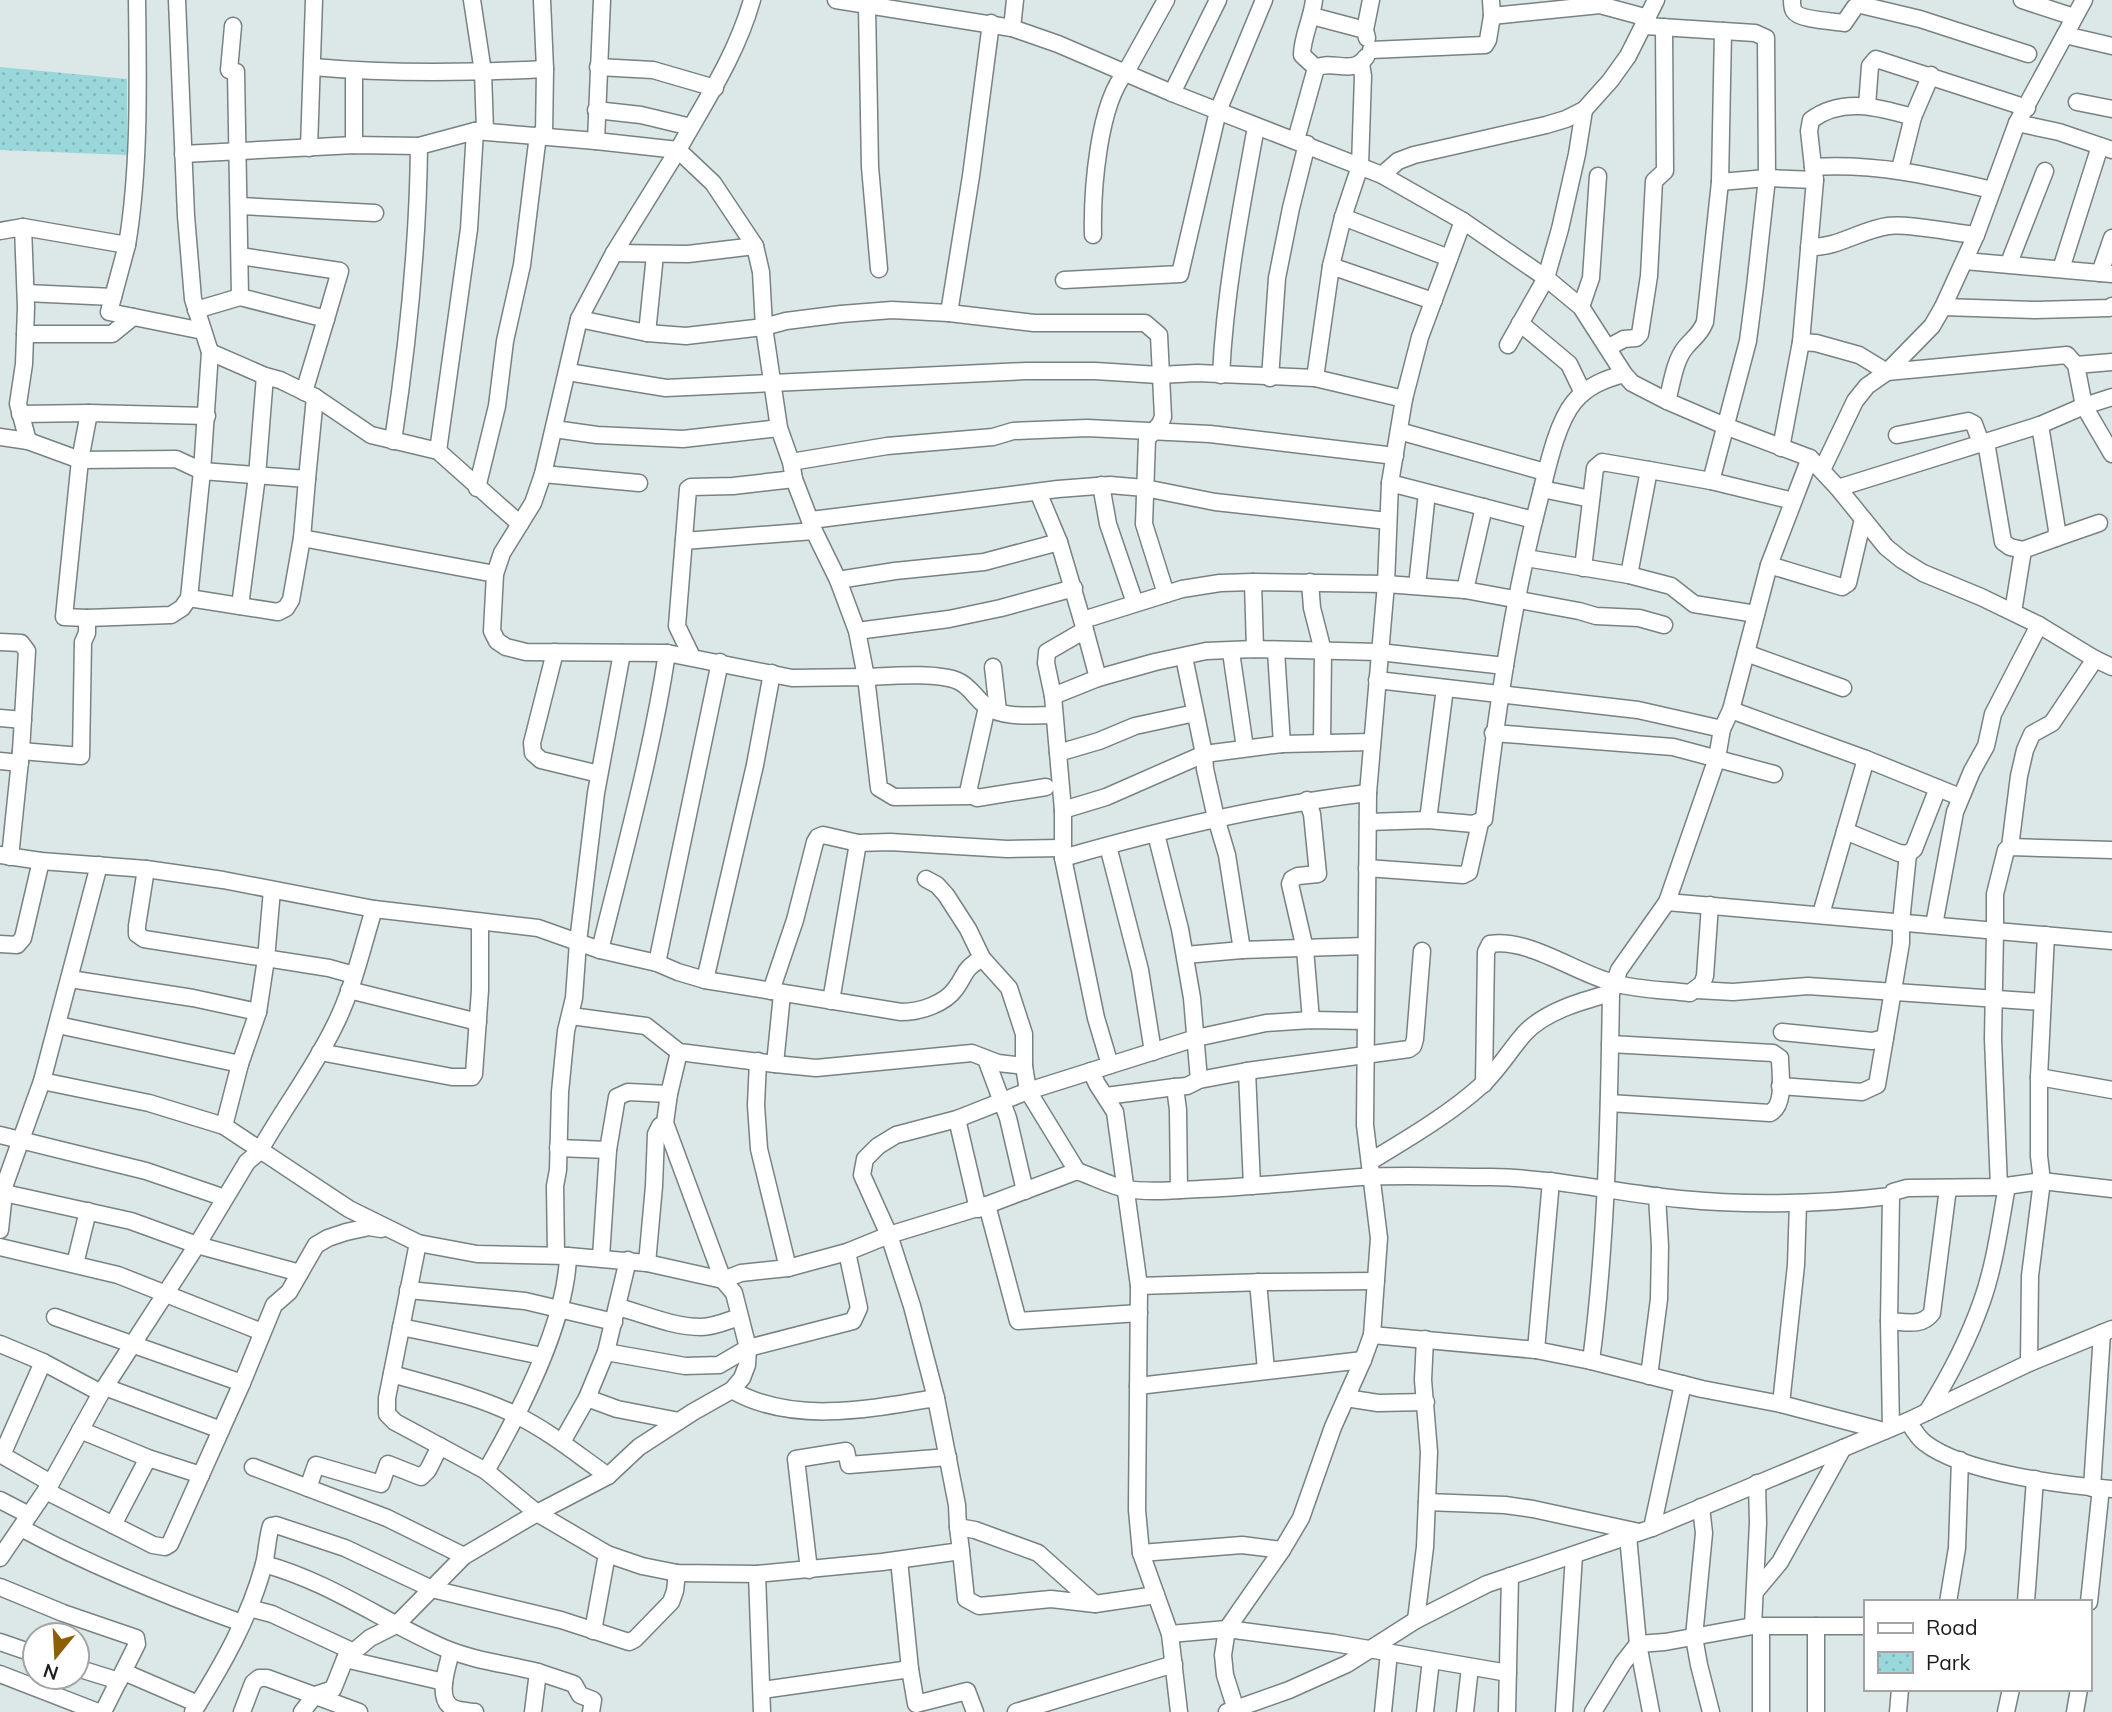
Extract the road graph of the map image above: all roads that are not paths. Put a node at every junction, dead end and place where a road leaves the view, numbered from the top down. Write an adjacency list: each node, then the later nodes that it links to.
1 (136, 0): 84 (street)
2 (177, 0): 65 (street)
3 (314, 0): 34 (street)
4 (472, 0): 39 (street)
5 (542, 0): 37 (street)
6 (602, 0): 35 (street)
7 (752, 0): 42 (street)
8 (836, 0): 19 (street)
9 (1015, 0): 27 (street)
10 (1166, 0): 40 (street)
11 (1218, 0): 43 (street)
12 (1264, 0): 50 (street)
13 (1371, 0): 28 (street)
14 (1656, 0): 23 (street)
15 (1792, 0): 18 (street)
16 (2022, 0): 22 (street)
17 (2084, 0): 22 (street)
18 (1864, 2): 32 (street)
19 (867, 7): 24 (street); 94 (street)
20 (1313, 8): 28 (street); 36 (street)
21 (1491, 8): 23 (street); 33 (street)
22 (2074, 17): 30 (street)
23 (1647, 22): 26 (street); 49 (street)
24 (991, 23): 27 (street); 107 (street)
25 (233, 26): 64 (street)
26 (1664, 27): 29 (street); 118 (street)
27 (1012, 28): 40 (street)
28 (1365, 30): 33 (street)
29 (1723, 31): 72 (street); 73 (street)
30 (2065, 36): 31 (street); 46 (street)
31 (2112, 46)
32 (2028, 54)
33 (1366, 57): 36 (street); 66 (street)
34 (313, 67): 38 (street); 61 (street)
35 (597, 67): 42 (street); 48 (street)
36 (1315, 68): 58 (street)
37 (545, 69): 39 (street); 56 (street)
38 (354, 71): 39 (street); 59 (street)
39 (483, 72): 55 (street)
40 (1126, 72): 43 (street); 81 (street)
41 (1931, 75): 45 (street); 46 (street); 51 (street)
42 (715, 88): 53 (street)
43 (1172, 93): 50 (street)
44 (2077, 102): 47 (street)
45 (1867, 106): 51 (street); 69 (street)
46 (2027, 108): 52 (street)
47 (2112, 109)
48 (596, 110): 53 (street); 57 (street)
49 (1584, 110): 70 (street); 97 (street)
50 (1218, 111): 54 (street); 98 (street)
51 (1913, 117): 67 (street)
52 (2017, 123): 62 (street); 74 (street)
53 (691, 127): 63 (street)
54 (1256, 127): 58 (street); 124 (street)
55 (480, 131): 56 (street); 60 (street); 152 (street)
56 (541, 136): 57 (street); 170 (street)
57 (596, 141): 63 (street)
58 (1301, 142): 66 (street); 128 (street)
59 (354, 145): 60 (street); 61 (street)
60 (419, 146): 149 (street)
61 (309, 148): 64 (street)
62 (2106, 148): 95 (street)
63 (678, 150): 85 (street); 87 (street)
64 (239, 152): 65 (street); 75 (street)
65 (183, 154): 106 (street)
66 (1360, 166): 70 (street); 77 (street)
67 (1900, 169): 69 (street); 74 (street)
68 (2045, 171): 92 (street)
69 (1814, 173): 72 (street); 86 (street)
70 (1382, 175): 78 (street)
71 (1598, 176): 104 (street)
72 (1767, 178): 73 (street); 141 (street)
73 (1720, 183): 135 (street)
74 (1992, 190): 82 (street)
75 (240, 206): 76 (street); 89 (street)
76 (375, 213)
77 (1343, 217): 90 (street); 93 (street)
78 (1463, 221): 90 (street); 97 (street)
79 (23, 227): 80 (street); 84 (street); 99 (street)
80 (0, 231)
81 (1093, 235)
82 (1976, 235): 86 (street); 91 (street)
83 (2112, 239): 96 (street)
84 (127, 245): 100 (street)
85 (755, 246): 88 (street); 112 (street)
86 (1809, 247): 116 (street)
87 (614, 253): 88 (street); 110 (street)
88 (655, 255): 114 (street)
89 (240, 256): 101 (street); 109 (street)
90 (1449, 258): 102 (street)
91 (1965, 261): 92 (street); 105 (street)
92 (2009, 263): 95 (street)
93 (1331, 265): 102 (street); 129 (street)
94 (879, 269)
95 (2061, 269): 96 (street)
96 (2106, 273)
97 (1546, 278): 104 (street); 111 (street)
98 (1064, 280)
99 (26, 293): 100 (street); 115 (street)
100 (113, 297): 108 (street)
101 (240, 297): 106 (street); 109 (street)
102 (1434, 300): 134 (street)
103 (2112, 306): 105 (street)
104 (1581, 307): 118 (street)
105 (1943, 307): 123 (street)
106 (196, 310): 113 (street)
107 (949, 313): 112 (street); 126 (street)
108 (133, 317): 113 (street); 115 (street)
109 (326, 319): 132 (street)
110 (579, 319): 114 (street); 122 (street)
111 (1520, 323): 117 (street); 131 (street)
112 (764, 327): 114 (street); 130 (street)
113 (203, 331): 119 (street)
114 (647, 333)
115 (25, 334): 138 (street)
116 (1801, 342): 123 (street); 151 (street)
117 (1508, 345)
118 (1609, 347): 125 (street)
119 (210, 352): 127 (street); 139 (street)
120 (2112, 362): 121 (street)
121 (2076, 365): 123 (street); 136 (street)
122 (568, 372): 130 (street); 143 (street)
123 (1887, 372): 159 (street)
124 (1221, 374): 126 (street); 128 (street)
125 (1624, 374): 131 (street); 135 (street)
126 (1159, 375): 130 (street); 144 (street)
127 (265, 376): 132 (street); 163 (street)
128 (1270, 377): 129 (street)
129 (1315, 378): 134 (street)
130 (773, 382): 142 (street)
131 (1583, 393): 161 (street)
132 (309, 395): 149 (street); 164 (street)
133 (2112, 397): 136 (street)
134 (1404, 398): 145 (street)
135 (1667, 401): 141 (street)
136 (2084, 405): 140 (street); 153 (street)
137 (89, 413): 138 (street); 139 (street); 156 (street)
138 (20, 414): 148 (street)
139 (207, 415): 160 (street)
140 (2040, 425): 150 (street); 186 (street)
141 (1725, 426): 151 (street); 166 (street)
142 (779, 428): 143 (street); 157 (street)
143 (554, 429): 162 (street)
144 (1154, 430): 154 (street); 157 (street); 171 (street)
145 (1399, 431): 154 (street); 161 (street)
146 (1897, 435): 150 (street)
147 (0, 437): 148 (street)
148 (28, 441): 156 (street)
149 (393, 441): 152 (street)
150 (1984, 442): 172 (street); 189 (street)
151 (1781, 448): 155 (street)
152 (438, 451): 170 (street)
153 (2112, 454)
154 (1395, 456): 167 (street)
155 (1810, 458): 159 (street); 177 (street)
156 (80, 460): 160 (street); 209 (street)
157 (791, 461): 165 (street)
158 (1649, 470): 166 (street); 176 (street); 194 (street)
159 (1822, 470): 172 (street)
160 (202, 471): 163 (street); 203 (street)
161 (1545, 472): 173 (street)
162 (543, 474): 168 (street); 183 (street)
163 (257, 475): 164 (street); 206 (street)
164 (307, 479): 185 (street)
165 (794, 479): 184 (street); 187 (street)
166 (1710, 481): 177 (street)
167 (1390, 483): 175 (street); 181 (street)
168 (639, 484)
169 (1101, 485): 171 (street); 174 (street); 205 (street)
170 (477, 488): 183 (street)
171 (1146, 488): 181 (street); 202 (street)
172 (1838, 488): 179 (street)
173 (1542, 489): 176 (street); 180 (street)
174 (1038, 492): 184 (street); 188 (street)
175 (1427, 493): 178 (street); 199 (street)
176 (1591, 499): 192 (street)
177 (1793, 501): 191 (street)
178 (1484, 507): 180 (street); 201 (street)
179 (1863, 519): 191 (street); 207 (street)
180 (1534, 520): 190 (street)
181 (1388, 521): 198 (street)
182 (2099, 523): 186 (street)
183 (520, 524): 193 (street)
184 (813, 526): 187 (street); 195 (street)
185 (302, 538): 193 (street); 206 (street)
186 (2056, 538): 189 (street)
187 (684, 541): 224 (street)
188 (1059, 542): 195 (street); 200 (street)
189 (2024, 550): 207 (street)
190 (1526, 558): 192 (street); 204 (street)
191 (1769, 565): 208 (street)
192 (1583, 568): 194 (street)
193 (495, 574): 218 (street)
194 (1629, 575): 208 (street)
195 (838, 580): 213 (street)
196 (1253, 582): 197 (street); 202 (street); 215 (street)
197 (1310, 582): 198 (street); 217 (street)
198 (1386, 584): 199 (street); 220 (street)
199 (1418, 586): 201 (street)
200 (1074, 588): 210 (street); 213 (street)
201 (1465, 590): 204 (street)
202 (1166, 594): 205 (street)
203 (189, 598): 206 (street); 209 (street)
204 (1516, 598): 211 (street); 228 (street)
205 (1135, 603): 210 (street)
206 (240, 606)
207 (2013, 612): 212 (street)
208 (1756, 614): 223 (street)
209 (87, 618): 253 (street)
210 (1084, 625): 233 (street); 238 (street)
211 (1664, 625)
212 (2039, 625): 226 (street); 263 (street)
213 (857, 631): 232 (street)
214 (0, 642): 244 (street)
215 (1255, 649): 216 (street); 219 (street)
216 (1276, 651): 217 (street); 249 (street)
217 (1322, 651): 220 (street); 248 (street)
218 (555, 652): 221 (street); 257 (street)
219 (1231, 652): 225 (street); 250 (street)
220 (1379, 652): 228 (street); 234 (street)
221 (622, 653): 222 (street); 257 (street)
222 (667, 653): 224 (street); 299 (street)
223 (1746, 653): 236 (street); 240 (street)
224 (692, 657): 227 (street)
225 (1184, 657): 233 (street); 241 (street)
226 (2095, 659): 230 (street); 274 (street)
227 (720, 662): 231 (street); 305 (street)
228 (1505, 666): 237 (street)
229 (993, 667): 239 (street)
230 (2112, 667)
231 (772, 673): 232 (street); 307 (street)
232 (866, 677): 239 (street); 262 (street)
233 (1098, 678): 238 (street)
234 (1377, 680): 235 (street); 247 (street)
235 (1445, 688): 237 (street); 267 (street)
236 (1843, 688)
237 (1500, 694): 245 (street); 246 (street)
238 (1053, 696): 242 (street)
239 (993, 709): 242 (street); 262 (street)
240 (1731, 710): 245 (street); 255 (street)
241 (1195, 713): 251 (street); 252 (street)
242 (1054, 715): 251 (street)
243 (0, 718): 244 (street)
244 (23, 720): 253 (street)
245 (1722, 729): 254 (street)
246 (1493, 733): 254 (street); 269 (street)
247 (1372, 742): 248 (street); 261 (street)
248 (1322, 743): 249 (street)
249 (1282, 744): 250 (street)
250 (1245, 748): 252 (street)
251 (1058, 753): 265 (street)
252 (1204, 754): 265 (street); 266 (street)
253 (20, 757): 256 (street); 278 (street)
254 (1717, 758): 258 (street); 285 (street)
255 (1866, 759): 260 (street); 270 (street)
256 (0, 761)
257 (599, 774): 295 (street)
258 (1774, 774)
259 (1046, 787): 262 (street)
260 (1938, 788): 263 (street); 277 (street)
261 (1368, 793): 264 (street); 268 (street)
262 (971, 796)
263 (1960, 797): 291 (street)
264 (1307, 800): 266 (street); 298 (street)
265 (1063, 810): 276 (street)
266 (1216, 818): 271 (street); 300 (street)
267 (1428, 820): 268 (street); 269 (street)
268 (1368, 822): 281 (street)
269 (1480, 823): 281 (street)
270 (1845, 831): 277 (street); 288 (street)
271 (1156, 834): 273 (street); 302 (street)
272 (858, 843): 276 (street); 311 (street); 314 (street)
273 (1108, 846): 276 (street); 328 (street)
274 (2010, 847): 275 (street); 292 (street)
275 (2112, 850)
276 (1063, 853): 334 (street)
277 (1908, 854): 290 (street)
278 (5, 856): 279 (street)
279 (41, 861): 280 (street); 296 (street)
280 (99, 865): 282 (street); 306 (street)
281 (1367, 868): 297 (street)
282 (146, 869): 284 (street); 304 (street)
283 (926, 879): 303 (street)
284 (272, 890): 287 (street); 304 (street)
285 (1667, 902): 286 (street); 309 (street)
286 (1710, 905): 288 (street); 310 (street)
287 (374, 909): 289 (street); 308 (street)
288 (1821, 914): 290 (street)
289 (480, 922): 295 (street); 320 (street)
290 (1901, 922): 291 (street); 312 (street)
291 (1934, 925): 292 (street)
292 (1994, 931): 293 (street); 313 (street)
293 (2046, 935): 294 (street); 315 (street)
294 (2112, 941)
295 (578, 942): 299 (street); 317 (street)
296 (0, 944)
297 (1365, 946): 298 (street); 319 (street)
298 (1305, 949): 300 (street); 318 (street)
299 (600, 950): 305 (street)
300 (1242, 950): 302 (street)
301 (1422, 951): 329 (street)
302 (1185, 955): 323 (street)
303 (982, 958): 314 (street); 335 (street)
304 (266, 959): 308 (street); 316 (street)
305 (657, 962): 307 (street)
306 (70, 979): 316 (street); 321 (street)
307 (705, 980): 311 (street)
308 (351, 983): 320 (street); 326 (street)
309 (1612, 988): 310 (street); 325 (street); 341 (street); 341 (street)
310 (1697, 990): 312 (street)
311 (776, 992): 314 (street); 333 (street)
312 (1893, 992): 313 (street); 324 (street)
313 (1993, 1000): 315 (street); 363 (street)
314 (831, 1001)
315 (2042, 1002): 338 (street)
316 (258, 1012): 332 (street)
317 (571, 1016): 327 (street); 355 (street)
318 (1311, 1020): 319 (street); 323 (street)
319 (1365, 1021): 329 (street)
320 (478, 1022): 326 (street)
321 (58, 1025): 332 (street); 340 (street)
322 (1782, 1032): 324 (street)
323 (1196, 1038): 328 (street); 339 (street)
324 (1885, 1038): 342 (street)
325 (1610, 1044): 342 (street); 349 (street)
326 (320, 1052): 357 (street)
327 (679, 1052): 331 (street); 346 (street)
328 (1153, 1052): 334 (street)
329 (1365, 1056): 337 (street); 358 (street)
330 (986, 1059): 333 (street); 335 (street); 348 (street)
331 (758, 1061): 333 (street); 389 (street)
332 (240, 1064): 352 (street)
333 (775, 1064)
334 (1110, 1065): 336 (street)
335 (1024, 1066): 345 (street)
336 (1091, 1071): 345 (street); 347 (street)
337 (1247, 1071): 339 (street); 362 (street)
338 (2039, 1077): 344 (street); 361 (street)
339 (1199, 1080): 343 (street)
340 (42, 1081): 352 (street); 354 (street)
341 (1484, 1084): 358 (street)
342 (1780, 1086): 349 (street)
343 (1175, 1087): 347 (street); 367 (street)
344 (2112, 1090)
345 (1028, 1091): 348 (street); 359 (street)
346 (669, 1094): 351 (street); 356 (street)
347 (1106, 1096): 365 (street)
348 (1000, 1102): 350 (street); 368 (street)
349 (1609, 1104): 369 (street)
350 (957, 1119): 375 (street); 379 (street)
351 (665, 1123): 387 (street); 391 (street)
352 (224, 1126): 357 (street)
353 (0, 1135): 354 (street)
354 (21, 1139): 370 (street); 373 (street)
355 (558, 1148): 356 (street); 384 (street)
356 (608, 1150): 385 (street)
357 (259, 1152): 373 (street); 378 (street)
358 (1371, 1169): 360 (street); 362 (street); 392 (street)
359 (1077, 1171): 365 (street); 368 (street)
360 (1551, 1181): 369 (street); 411 (street)
361 (2042, 1181): 363 (street); 366 (street); 417 (street)
362 (1252, 1186): 367 (street)
363 (2003, 1186): 364 (street); 431 (street)
364 (1948, 1188): 372 (street); 402 (street)
365 (1125, 1189): 367 (street); 394 (street)
366 (2112, 1189)
367 (1179, 1190)
368 (1025, 1191): 375 (street)
369 (1606, 1191): 371 (street); 415 (street)
370 (2, 1192): 376 (street); 377 (street)
371 (1657, 1196): 374 (street); 420 (street)
372 (1891, 1196): 374 (street); 402 (street)
373 (225, 1198): 381 (street)
374 (1798, 1203): 430 (street)
375 (983, 1207): 379 (street); 398 (street)
376 (88, 1211): 381 (street); 388 (street)
377 (0, 1230)
378 (390, 1231): 380 (street); 390 (street)
379 (889, 1236): 383 (street); 427 (street)
380 (418, 1243): 384 (street); 395 (street)
381 (197, 1245): 390 (street); 396 (street)
382 (0, 1247): 388 (street)
383 (847, 1252): 389 (street); 410 (street)
384 (562, 1255): 385 (street); 397 (street)
385 (601, 1257): 386 (street)
386 (628, 1261): 387 (street); 399 (street)
387 (647, 1263): 391 (street)
388 (75, 1264): 396 (street)
389 (788, 1268): 391 (street)
390 (300, 1273): 405 (street)
391 (723, 1280): 401 (street)
392 (1376, 1281): 393 (street); 406 (street)
393 (1258, 1282): 394 (street); 418 (street)
394 (1139, 1286): 398 (street)
395 (408, 1290): 397 (street); 403 (street)
396 (165, 1293): 405 (street); 409 (street)
397 (559, 1310): 399 (street); 413 (street)
398 (1139, 1313): 423 (street)
399 (616, 1315): 401 (street); 412 (street)
400 (55, 1317): 409 (street)
401 (739, 1317): 410 (street)
402 (1889, 1321): 437 (street)
403 (401, 1327): 413 (street); 419 (street)
404 (2107, 1331): 417 (street); 453 (street)
405 (262, 1332): 421 (street)
406 (1372, 1335): 407 (street); 414 (street)
407 (1425, 1339): 411 (street); 429 (street)
408 (0, 1344): 416 (street)
409 (131, 1345): 421 (street); 424 (street)
410 (748, 1348): 412 (street); 425 (street)
411 (1536, 1350): 415 (street)
412 (606, 1352): 426 (street)
413 (541, 1356): 432 (street)
414 (1363, 1360): 418 (street); 428 (street)
415 (1591, 1361): 420 (street)
416 (43, 1362): 424 (street); 441 (street)
417 (2029, 1363): 431 (street)
418 (1266, 1370): 423 (street)
419 (392, 1374): 432 (street); 439 (street)
420 (1649, 1376): 422 (street)
421 (242, 1383): 436 (street)
422 (1683, 1384): 430 (street); 461 (street)
423 (1138, 1386): 464 (street)
424 (103, 1390): 435 (street); 436 (street)
425 (732, 1390): 427 (street); 433 (street)
426 (587, 1398): 433 (street); 438 (street)
427 (936, 1398): 442 (street)
428 (1346, 1398): 429 (street); 463 (street)
429 (1426, 1402): 455 (street)
430 (1781, 1404): 437 (street)
431 (1927, 1413): 434 (street)
432 (517, 1416): 438 (street); 446 (street)
433 (679, 1420): 448 (street)
434 (1908, 1422): 437 (street); 444 (street)
435 (80, 1430): 443 (street); 451 (street)
436 (221, 1430): 447 (street)
437 (1888, 1430): 440 (street)
438 (562, 1443): 448 (street)
439 (440, 1446): 446 (street); 452 (street)
440 (1843, 1448): 450 (street); 477 (street)
441 (1, 1455): 451 (street)
442 (948, 1457): 460 (street); 471 (street)
443 (148, 1458): 447 (street); 459 (street)
444 (1959, 1460): 449 (street); 479 (street)
445 (253, 1467): 452 (street)
446 (486, 1471): 457 (street)
447 (201, 1475): 459 (street)
448 (608, 1476): 457 (street)
449 (2035, 1479): 453 (street); 480 (street)
450 (1757, 1483): 456 (street); 477 (street)
451 (48, 1487): 458 (street); 459 (street)
452 (308, 1488): 467 (street)
453 (2102, 1488): 481 (street)
454 (0, 1500): 458 (street)
455 (1427, 1502): 461 (street); 484 (street)
456 (1702, 1507): 461 (street); 493 (street)
457 (537, 1513): 465 (street); 467 (street)
458 (25, 1521): 468 (street); 485 (street)
459 (113, 1525)
460 (958, 1527): 462 (street); 482 (street)
461 (1640, 1532): 466 (street); 495 (street)
462 (961, 1550): 469 (street); 482 (street)
463 (1282, 1550): 464 (street); 490 (street)
464 (1141, 1553): 478 (street)
465 (607, 1554): 472 (street); 491 (street)
466 (1574, 1555): 474 (street); 533 (street)
467 (464, 1556): 476 (street)
468 (0, 1558)
469 (899, 1560): 471 (street); 504 (street)
470 (264, 1564): 476 (street); 483 (street); 486 (street)
471 (809, 1570): 473 (street)
472 (677, 1573): 473 (street); 491 (street)
473 (757, 1574): 511 (street)
474 (1510, 1576): 484 (street); 507 (street)
475 (0, 1587): 509 (street)
476 (432, 1589): 486 (street); 491 (street)
477 (1755, 1592): 487 (street)
478 (1156, 1595): 482 (street); 492 (street)
479 (1948, 1600)
480 (2026, 1600)
481 (2089, 1600)
482 (1095, 1604)
483 (248, 1608): 485 (street); 500 (street)
484 (1416, 1620): 497 (street)
485 (242, 1623): 516 (street)
486 (396, 1625): 498 (street); 500 (street)
487 (1757, 1626): 488 (street); 493 (street); 537 (street)
488 (1816, 1626): 489 (street); 538 (street)
489 (1864, 1626)
490 (1227, 1629): 492 (street); 497 (street); 518 (street)
491 (593, 1631)
492 (1170, 1634): 502 (street)
493 (1694, 1637): 495 (street); 536 (street)
494 (0, 1642): 496 (street)
495 (1638, 1644): 534 (street); 535 (street)
496 (21, 1649)
497 (1369, 1650): 499 (street); 518 (street)
498 (452, 1651): 506 (street); 510 (street)
499 (1390, 1653): 501 (street); 529 (street)
500 (350, 1655): 510 (street); 515 (street)
501 (1431, 1660): 503 (street); 530 (street)
502 (1174, 1664): 527 (street); 528 (street)
503 (1470, 1667): 507 (street); 531 (street)
504 (910, 1669): 511 (street); 526 (street)
505 (91, 1671): 509 (street)
506 (538, 1672): 523 (street); 524 (street)
507 (1508, 1673): 532 (street)
508 (0, 1674): 517 (street)
509 (121, 1676): 516 (street); 517 (street)
510 (444, 1682): 522 (street)
511 (762, 1690): 525 (street)
512 (1900, 1691): 539 (street)
513 (2011, 1691): 540 (street)
514 (2079, 1691): 541 (street)
515 (315, 1695): 519 (street); 520 (street); 521 (street)
516 (196, 1708)
517 (95, 1711)
518 (1231, 1711)
519 (242, 1712)
520 (302, 1712)
521 (359, 1712)
522 (475, 1712)
523 (533, 1712)
524 (591, 1712)
525 (762, 1712)
526 (975, 1712)
527 (1016, 1712)
528 (1179, 1712)
529 (1383, 1712)
530 (1425, 1712)
531 (1465, 1712)
532 (1507, 1712)
533 (1564, 1712)
534 (1593, 1712)
535 (1651, 1712)
536 (1711, 1712)
537 (1761, 1712)
538 (1816, 1712)
539 (1898, 1712)
540 (2006, 1712)
541 (2075, 1712)

